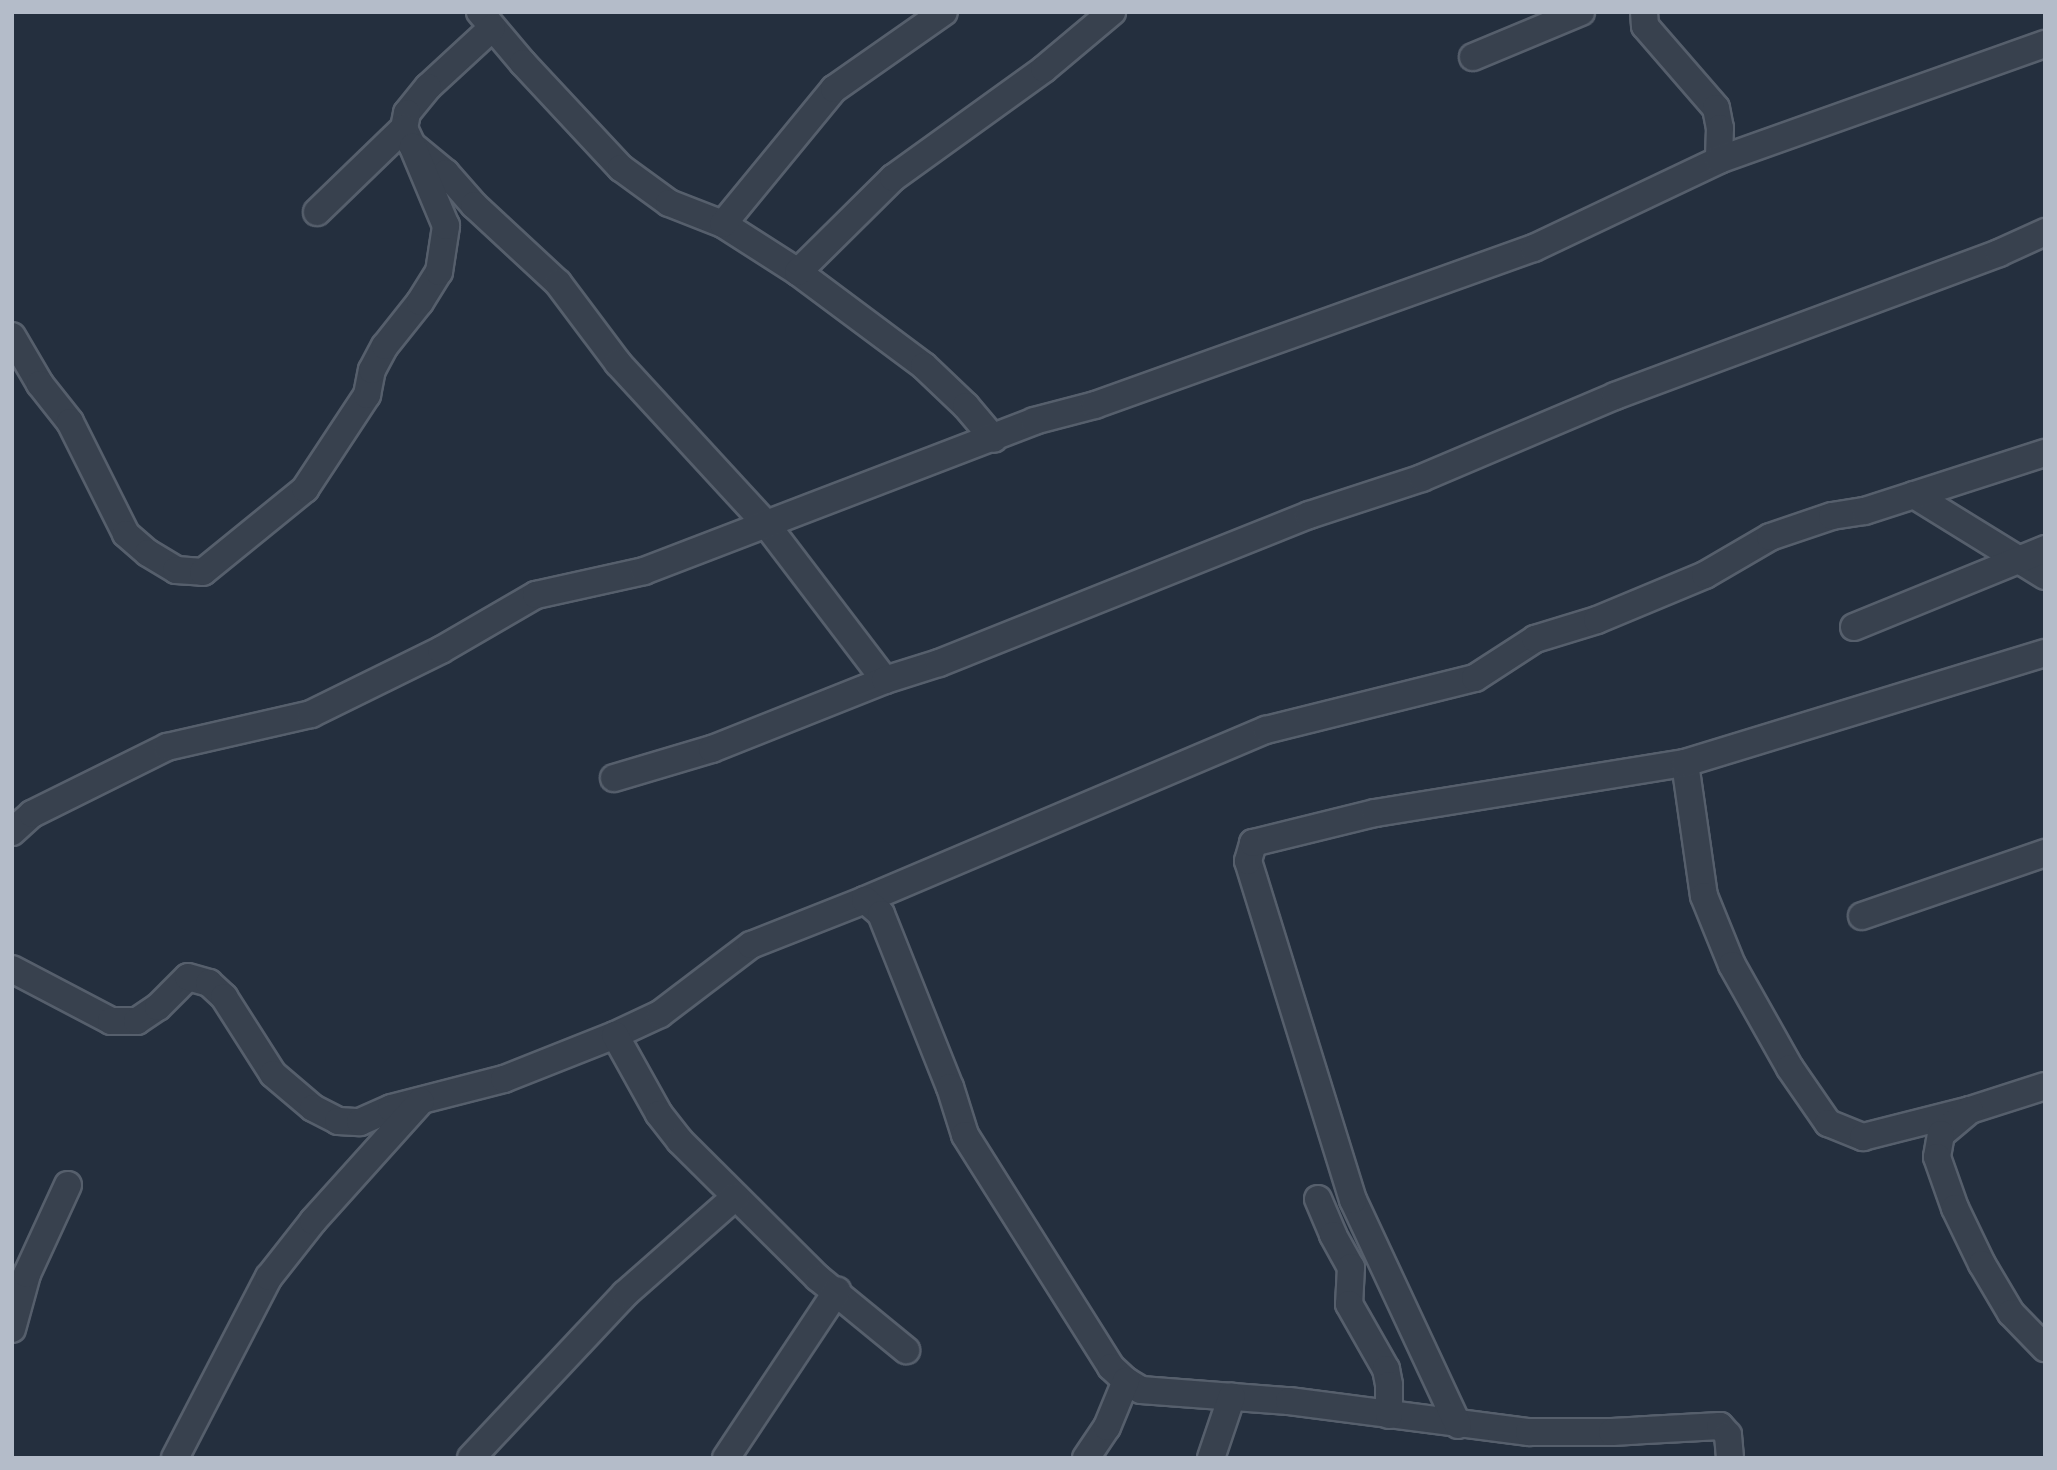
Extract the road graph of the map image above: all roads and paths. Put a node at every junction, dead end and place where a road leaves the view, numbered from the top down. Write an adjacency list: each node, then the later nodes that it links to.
1 (944, 12): 11 (street)
2 (1112, 12): 13 (street)
3 (1581, 12): 7 (street)
4 (1644, 12): 9 (street)
5 (486, 20): 8 (street); 11 (street)
6 (2045, 44): 9 (street)
7 (1473, 57)
8 (408, 136): 10 (street); 14 (street); 18 (street)
9 (1719, 160): 15 (street)
10 (317, 212)
11 (723, 224): 13 (street)
12 (2045, 232): 23 (street)
13 (798, 272): 15 (street)
14 (12, 336)
15 (993, 439): 18 (street)
16 (2045, 453): 17 (street)
17 (1914, 495): 19 (street); 28 (street)
18 (766, 524): 23 (street); 26 (street)
19 (2033, 554): 20 (street); 21 (street)
20 (2045, 576)
21 (1854, 627)
22 (2045, 653): 24 (street)
23 (885, 680): 25 (street)
24 (1685, 763): 34 (street); 45 (street)
25 (614, 778)
26 (12, 832)
27 (2045, 853): 29 (street)
28 (865, 900): 31 (street); 42 (street)
29 (1862, 916)
30 (12, 968): 33 (street)
31 (615, 1035): 33 (street); 36 (street)
32 (2045, 1086): 34 (street)
33 (422, 1099): 46 (street)
34 (1970, 1110): 40 (street)
35 (68, 1185): 39 (street)
36 (735, 1197): 38 (street); 47 (street)
37 (1318, 1199): 44 (street)
38 (837, 1291): 41 (street); 48 (street)
39 (12, 1329)
40 (2045, 1348)
41 (906, 1350)
42 (1126, 1381): 43 (street); 49 (street)
43 (1232, 1396): 44 (street); 50 (street)
44 (1389, 1415): 45 (street)
45 (1458, 1425): 51 (street)
46 (174, 1458)
47 (471, 1458)
48 (726, 1458)
49 (1086, 1458)
50 (1211, 1458)
51 (1730, 1458)

